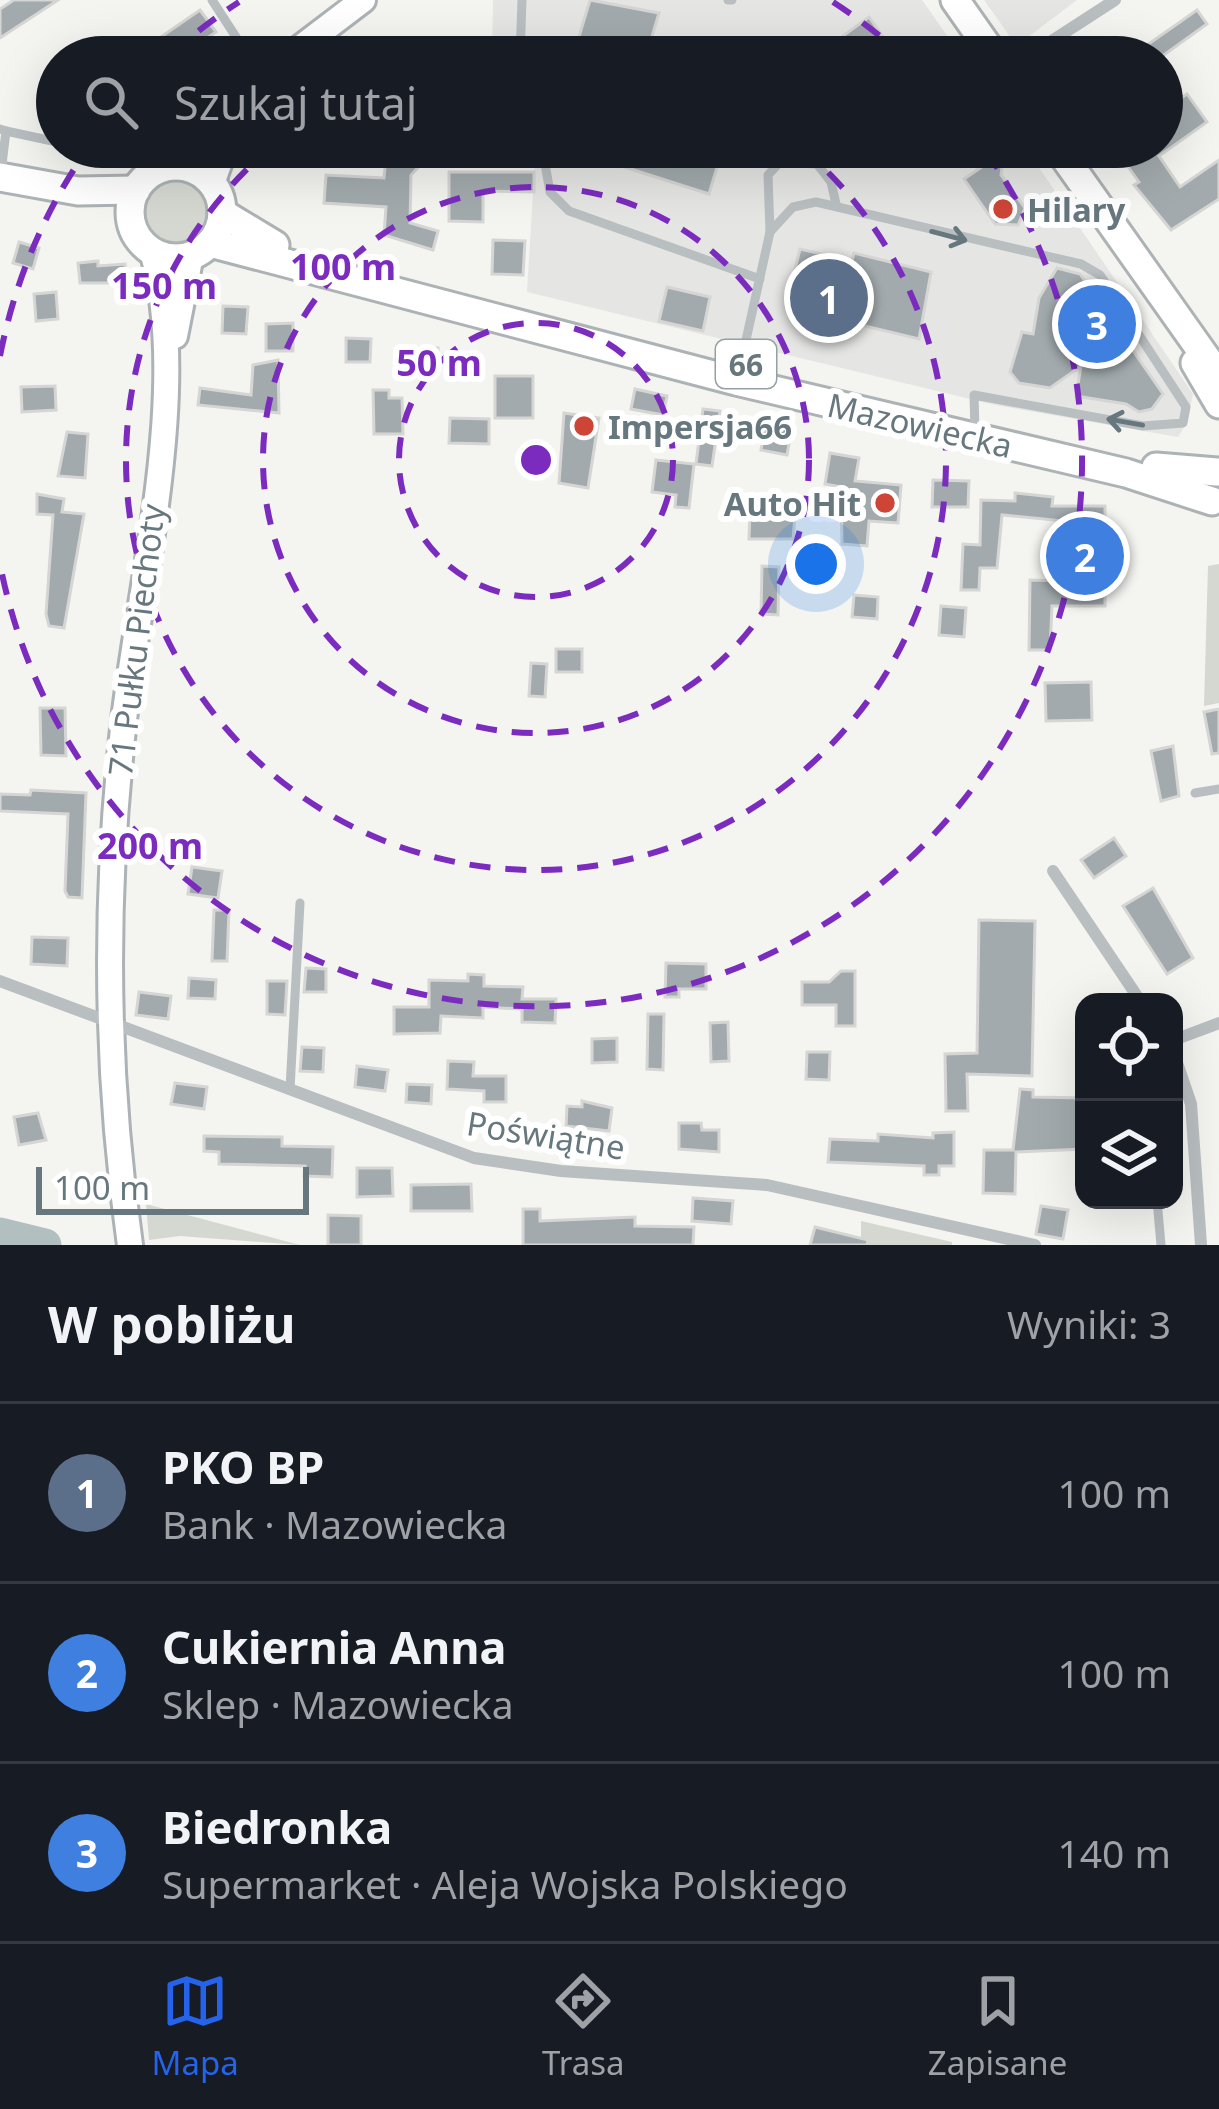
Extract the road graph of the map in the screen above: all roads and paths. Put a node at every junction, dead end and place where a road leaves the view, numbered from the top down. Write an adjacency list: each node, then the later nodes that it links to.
1 (212, 0): 6 (lane)
2 (363, 0): 7 (street)
3 (522, 0): 8 (lane)
4 (955, 0): 9 (main road)
5 (1115, 0): 10 (street)
6 (233, 36)
7 (316, 36)
8 (521, 36)
9 (980, 36)
10 (1059, 36)
11 (3, 130): 12 (lane); 19 (lane)
12 (36, 137)
13 (163, 168): 20 (main road)
14 (205, 168): 23 (main road)
15 (546, 168): 29 (lane)
16 (774, 168): 25 (lane)
17 (820, 168): 22 (lane)
18 (1071, 168): 28 (main road)
19 (0, 179): 20 (main road)
20 (136, 190): 24 (main road)
21 (0, 192): 24 (main road)
22 (836, 204): 25 (lane); 34 (lane, one-way to 34)
23 (222, 213): 26 (main road); 30 (main road, Mazowiecka / 66)
24 (130, 219): 27 (main road)
25 (770, 232): 29 (lane)
26 (201, 249): 27 (main road); 30 (main road, Mazowiecka / 66); 33 (street)
27 (152, 251): 33 (street, 71 Pułku Piechoty)
28 (1145, 276): 31 (main road); 32 (main road)
29 (760, 279): 30 (lane)
30 (739, 372): 34 (main road, Mazowiecka / 66)
31 (1219, 376)
32 (1219, 404)
33 (163, 421): 43 (street, 71 Pułku Piechoty)
34 (975, 431): 35 (main road, Mazowiecka / 66); 36 (main road, Mazowiecka / 66)
35 (1218, 471): 36 (main road)
36 (1216, 507)
37 (1219, 789): 38 (lane)
38 (1195, 793)
39 (1053, 871): 42 (street)
40 (300, 904): 47 (lane)
41 (0, 981): 43 (street, Poświątne)
42 (1135, 993)
43 (108, 1020): 47 (street, Poświątne); 49 (street, 71 Pułku Piechoty)
44 (1219, 1023): 45 (street)
45 (1183, 1037)
46 (1183, 1080): 52 (street)
47 (290, 1089): 50 (street, Poświątne)
48 (1158, 1209): 51 (lane)
49 (130, 1244)
50 (1035, 1245)
51 (1161, 1245)
52 (1201, 1245)

